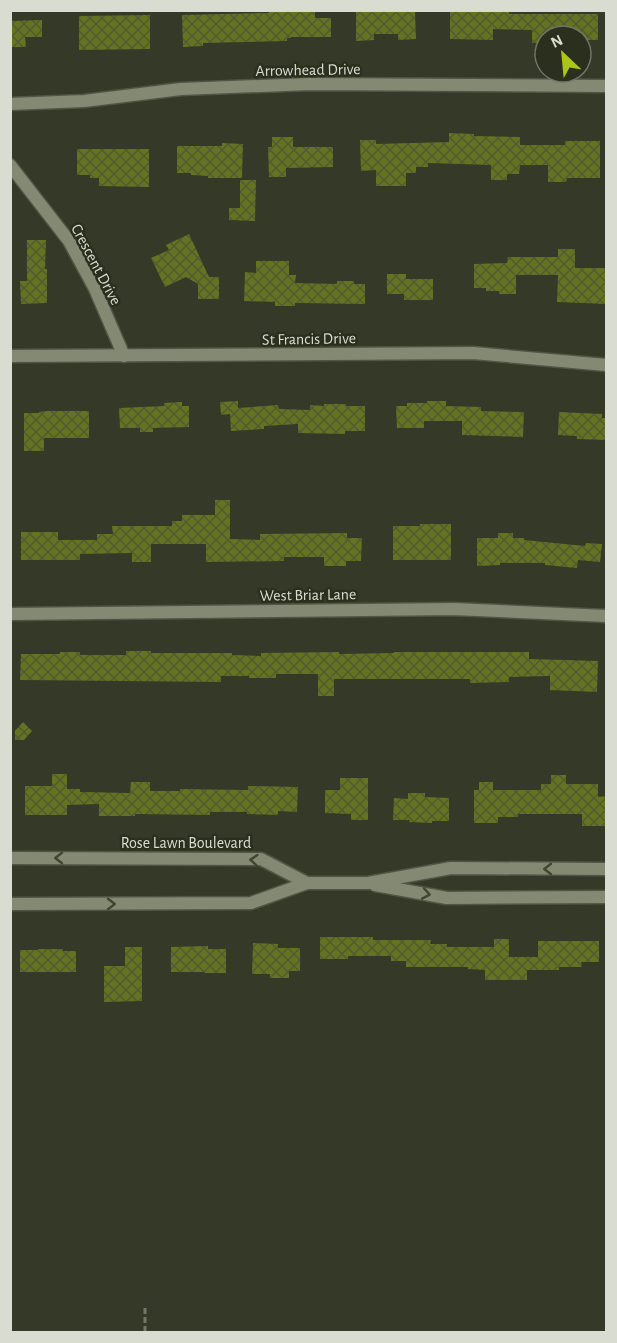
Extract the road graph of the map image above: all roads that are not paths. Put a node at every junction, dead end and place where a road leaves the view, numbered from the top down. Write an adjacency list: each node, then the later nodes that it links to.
1 (606, 86): 2 (street, Arrowhead Drive)
2 (10, 104)
3 (10, 165): 5 (street, Crescent Drive)
4 (10, 356): 5 (street, St Francis Drive)
5 (124, 356): 6 (street, St Francis Drive)
6 (606, 365)
7 (10, 614): 8 (street, West Briar Lane)
8 (606, 616)
9 (10, 858): 11 (street, Rose Lawn Boulevard, one-way to 9)
10 (606, 869): 12 (street, Rose Lawn Boulevard, one-way to 12)
11 (307, 883): 12 (street, Rose Lawn Boulevard); 14 (street, one-way to 11)
12 (368, 883): 13 (street, one-way to 13)
13 (606, 897)
14 (10, 904)

